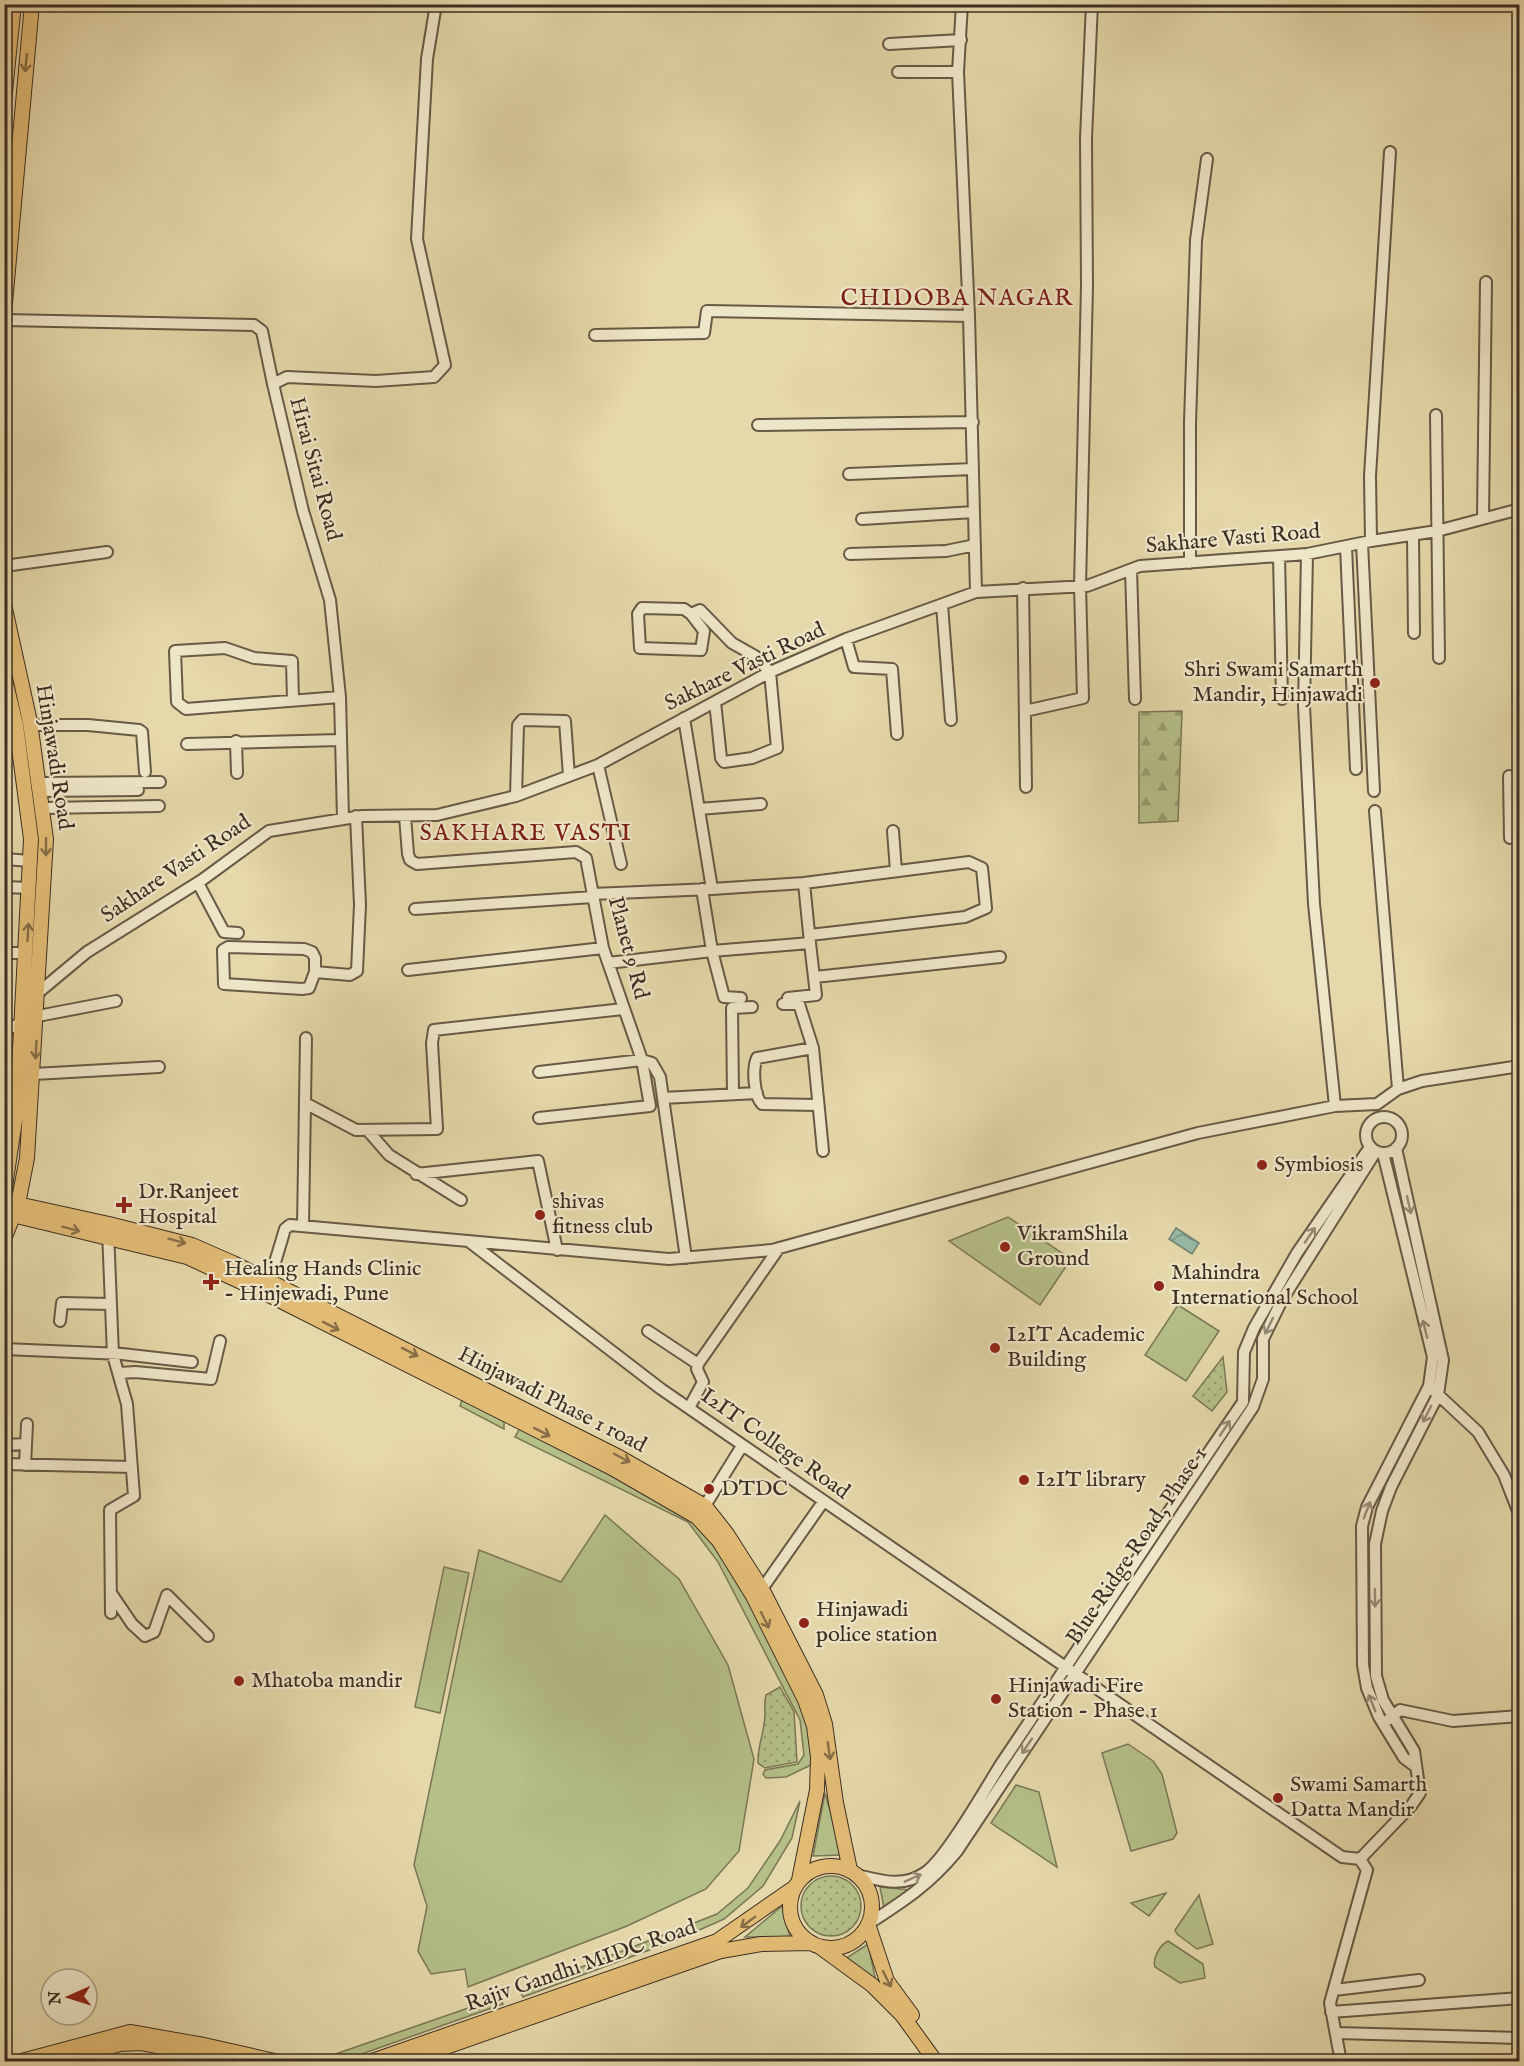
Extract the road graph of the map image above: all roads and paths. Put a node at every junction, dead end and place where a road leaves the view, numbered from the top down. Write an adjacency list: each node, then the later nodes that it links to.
1 (14, 4): 10 (main road)
2 (32, 4): 14 (main road, one-way to 14)
3 (436, 4): 18 (street, Hirai Sitai Road)
4 (962, 4): 6 (street)
5 (1092, 4): 40 (street)
6 (961, 40): 7 (street); 9 (street)
7 (889, 44)
8 (898, 72): 9 (street)
9 (958, 72): 15 (street)
10 (4, 100)
11 (1390, 152): 30 (street)
12 (1207, 159): 37 (street)
13 (1486, 282): 26 (street)
14 (4, 314)
15 (969, 316): 17 (street); 20 (street)
16 (4, 320): 18 (street)
17 (595, 335)
18 (273, 384): 51 (street, Hirai Sitai Road)
19 (1436, 415): 28 (street)
20 (973, 422): 21 (street); 22 (street)
21 (758, 425)
22 (973, 469): 23 (street); 25 (street)
23 (849, 474)
24 (1520, 509): 26 (street, Sakhare Vasti Road)
25 (974, 512): 27 (street); 31 (street)
26 (1483, 517): 28 (street, Sakhare Vasti Road)
27 (862, 519)
28 (1437, 531): 29 (street, Sakhare Vasti Road); 48 (street)
29 (1413, 535): 30 (street, Sakhare Vasti Road); 46 (street)
30 (1366, 542): 32 (street, Sakhare Vasti Road); 77 (street)
31 (975, 545): 34 (street); 42 (street)
32 (1346, 547): 35 (street, Sakhare Vasti Road); 68 (street)
33 (107, 552): 38 (street)
34 (850, 554)
35 (1307, 554): 36 (street, Sakhare Vasti Road); 136 (street)
36 (1279, 556): 37 (street, Sakhare Vasti Road); 53 (street)
37 (1190, 562): 39 (street, Sakhare Vasti Road)
38 (4, 566)
39 (1131, 570): 40 (street, Sakhare Vasti Road); 52 (street)
40 (1080, 586): 41 (street, Sakhare Vasti Road); 56 (street)
41 (1023, 588): 42 (street, Sakhare Vasti Road); 56 (street)
42 (976, 592): 44 (street, Sakhare Vasti Road)
43 (4, 604): 60 (main road, Hinjawadi Road)
44 (942, 605): 47 (street, Sakhare Vasti Road); 59 (street)
45 (691, 614): 45 (street); 49 (street)
46 (1414, 633)
47 (846, 639): 49 (street, Sakhare Vasti Road); 61 (street)
48 (1439, 658)
49 (770, 672): 55 (street, Sakhare Vasti Road); 55 (street)
50 (4, 676): 57 (main road)
51 (340, 697): 54 (street); 62 (street, Hirai Sitai Road)
52 (1135, 699)
53 (1282, 699)
54 (293, 700): 54 (street)
55 (715, 702): 58 (street, Sakhare Vasti Road)
56 (1025, 711): 75 (street)
57 (9, 716): 66 (main road)
58 (684, 718): 67 (street, Sakhare Vasti Road); 82 (street)
59 (951, 720)
60 (31, 725): 69 (street); 74 (main road, Hinjawadi Road)
61 (897, 734)
62 (340, 740): 63 (street); 86 (street, Hirai Sitai Road)
63 (236, 741): 64 (street); 70 (street)
64 (187, 744)
65 (4, 745): 66 (street)
66 (19, 746): 90 (main road)
67 (598, 765): 71 (street, Sakhare Vasti Road); 91 (street)
68 (1356, 768)
69 (145, 772)
70 (237, 772)
71 (569, 776): 78 (street, Sakhare Vasti Road); 78 (street)
72 (1509, 776): 88 (street)
73 (160, 782): 74 (street)
74 (41, 787): 76 (street); 81 (main road, Hinjawadi Road)
75 (1026, 787)
76 (138, 789)
77 (1374, 791)
78 (516, 796): 85 (street, Sakhare Vasti Road)
79 (761, 804): 82 (street)
80 (159, 806): 81 (street)
81 (44, 808): 112 (main road, Hinjawadi Road, one-way to 112)
82 (699, 810): 97 (street)
83 (1375, 812): 129 (street)
84 (356, 816): 85 (street, Sakhare Vasti Road); 86 (street, Sakhare Vasti Road); 109 (street)
85 (405, 816): 98 (street, Planet 9 Rd)
86 (343, 819): 93 (street, Sakhare Vasti Road)
87 (893, 831): 92 (street)
88 (1510, 838)
89 (4, 859): 90 (street)
90 (31, 861): 96 (main road)
91 (621, 864)
92 (896, 871): 94 (street); 101 (street)
93 (198, 883): 100 (street); 112 (street, Sakhare Vasti Road)
94 (804, 883): 97 (street); 101 (street)
95 (4, 887): 96 (street)
96 (30, 888): 105 (main road, one-way to 96)
97 (707, 889): 98 (street); 103 (street)
98 (593, 896): 99 (street); 102 (street, Planet 9 Rd)
99 (415, 909)
100 (238, 933)
101 (810, 939): 103 (street); 110 (street)
102 (603, 948): 107 (street, Planet 9 Rd); 108 (street)
103 (712, 951): 107 (street); 113 (street)
104 (4, 953): 105 (street)
105 (27, 953): 111 (main road)
106 (1000, 957): 110 (street)
107 (608, 963): 116 (street, Planet 9 Rd)
108 (408, 970)
109 (315, 972): 109 (street)
110 (815, 977): 121 (street)
111 (24, 990): 112 (street); 118 (main road)
112 (39, 992): 117 (main road, Hinjawadi Road)
113 (741, 998)
114 (116, 1001): 117 (street)
115 (752, 1007): 131 (street)
116 (623, 1009): 122 (street, Planet 9 Rd); 139 (street)
117 (38, 1016): 126 (main road, Hinjawadi Road, one-way to 126)
118 (23, 1022): 119 (street); 144 (main road)
119 (4, 1030)
120 (306, 1038): 133 (street)
121 (813, 1048): 130 (street); 135 (street)
122 (642, 1060): 125 (street); 127 (street); 128 (street, Planet 9 Rd)
123 (1520, 1066): 129 (street)
124 (159, 1067): 126 (street)
125 (539, 1072)
126 (34, 1074): 146 (main road, Hinjawadi Road)
127 (648, 1084): 128 (street); 138 (street)
128 (661, 1085): 132 (street, Planet 9 Rd)
129 (1398, 1089): 134 (street)
130 (757, 1093): 131 (street); 135 (street)
131 (733, 1094): 132 (street)
132 (663, 1098): 154 (street, Planet 9 Rd)
133 (305, 1103): 139 (street); 148 (street)
134 (1377, 1104): 136 (street); 137 (street)
135 (818, 1105): 141 (street)
136 (1335, 1106): 152 (street)
137 (1379, 1117): 140 (street); 142 (street)
138 (540, 1118)
139 (369, 1132): 143 (street)
140 (1396, 1148): 142 (street); 167 (street, one-way to 167)
141 (823, 1150)
142 (1376, 1150): 166 (street, one-way to 142); 183 (street, Blue Ridge Road, Phase 1, one-way to 142); 184 (street, Blue Ridge Road, Phase 1, one-way to 184)
143 (416, 1174): 145 (street); 153 (street)
144 (4, 1193)
145 (461, 1200)
146 (10, 1208): 147 (main road, Hinjawadi Phase 1 road); 149 (main road, Hinjawadi Road); 150 (main road, Hinjawadi Phase 1 road, one-way to 150)
147 (110, 1224): 150 (street); 155 (main road, Hinjawadi Phase 1 road, one-way to 155)
148 (303, 1226): 151 (street); 155 (street)
149 (4, 1239)
150 (107, 1239): 156 (main road, Hinjawadi Phase 1 road); 157 (street)
151 (471, 1243): 153 (street); 168 (street, I2IT College Road)
152 (779, 1248): 154 (street); 164 (street)
153 (556, 1250): 154 (street)
154 (686, 1258)
155 (270, 1280): 156 (street); 177 (main road, Hinjawadi Phase 1 road, one-way to 177)
156 (265, 1293): 177 (main road, Hinjawadi Phase 1 road, one-way to 177)
157 (110, 1304): 158 (street); 162 (street)
158 (60, 1321)
159 (648, 1331): 164 (street)
160 (220, 1341): 165 (street)
161 (4, 1349): 162 (street)
162 (113, 1355): 163 (street); 165 (street)
163 (192, 1362)
164 (698, 1364): 168 (street)
165 (120, 1373): 175 (street)
166 (1429, 1386): 167 (street); 187 (street, one-way to 166)
167 (1438, 1395): 178 (street); 185 (street, one-way to 185)
168 (689, 1408): 172 (street, I2IT College Road)
169 (27, 1424): 170 (street)
170 (26, 1444): 171 (street); 174 (street)
171 (4, 1445)
172 (742, 1446): 176 (street, I2IT College Road); 177 (street)
173 (4, 1464): 174 (street)
174 (25, 1465): 175 (street)
175 (132, 1467): 179 (street)
176 (823, 1502): 180 (street); 183 (street, I2IT College Road)
177 (701, 1512): 180 (main road, Hinjawadi Phase 1 road)
178 (1520, 1516)
179 (111, 1593): 181 (street); 182 (street)
180 (758, 1593): 190 (main road, Hinjawadi Phase 1 road, one-way to 190); 191 (main road, Hinjawadi Phase 1 road, one-way to 191)
181 (111, 1613)
182 (208, 1636)
183 (1063, 1668): 184 (street, I2IT College Road); 190 (street, Blue Ridge Road, Phase 1, one-way to 183)
184 (1074, 1675): 189 (street, I2IT College Road); 192 (street, Blue Ridge Road, Phase 1, one-way to 192)
185 (1392, 1716): 186 (street); 187 (street); 188 (street)
186 (1520, 1716)
187 (1383, 1724): 188 (street)
188 (1416, 1767): 189 (street)
189 (1360, 1859): 195 (street)
190 (854, 1873): 191 (main road); 192 (main road)
191 (797, 1883): 193 (main road); 205 (main road, Rajiv Gandhi MIDC Road, one-way to 205)
192 (868, 1924): 193 (main road); 208 (main road, one-way to 208)
193 (815, 1945): 206 (main road, Rajiv Gandhi MIDC Road); 207 (main road)
194 (1419, 1980): 195 (street)
195 (1334, 1990): 197 (street)
196 (1520, 1998): 197 (street)
197 (1331, 2012): 198 (street)
198 (1337, 2033): 199 (street); 209 (street)
199 (1520, 2038)
200 (203, 2049): 201 (main road); 202 (main road); 203 (main road); 204 (main road)
201 (18, 2061)
202 (55, 2061)
203 (234, 2061)
204 (279, 2061)
205 (369, 2061)
206 (403, 2061)
207 (936, 2061)
208 (945, 2061)
209 (1341, 2061)

